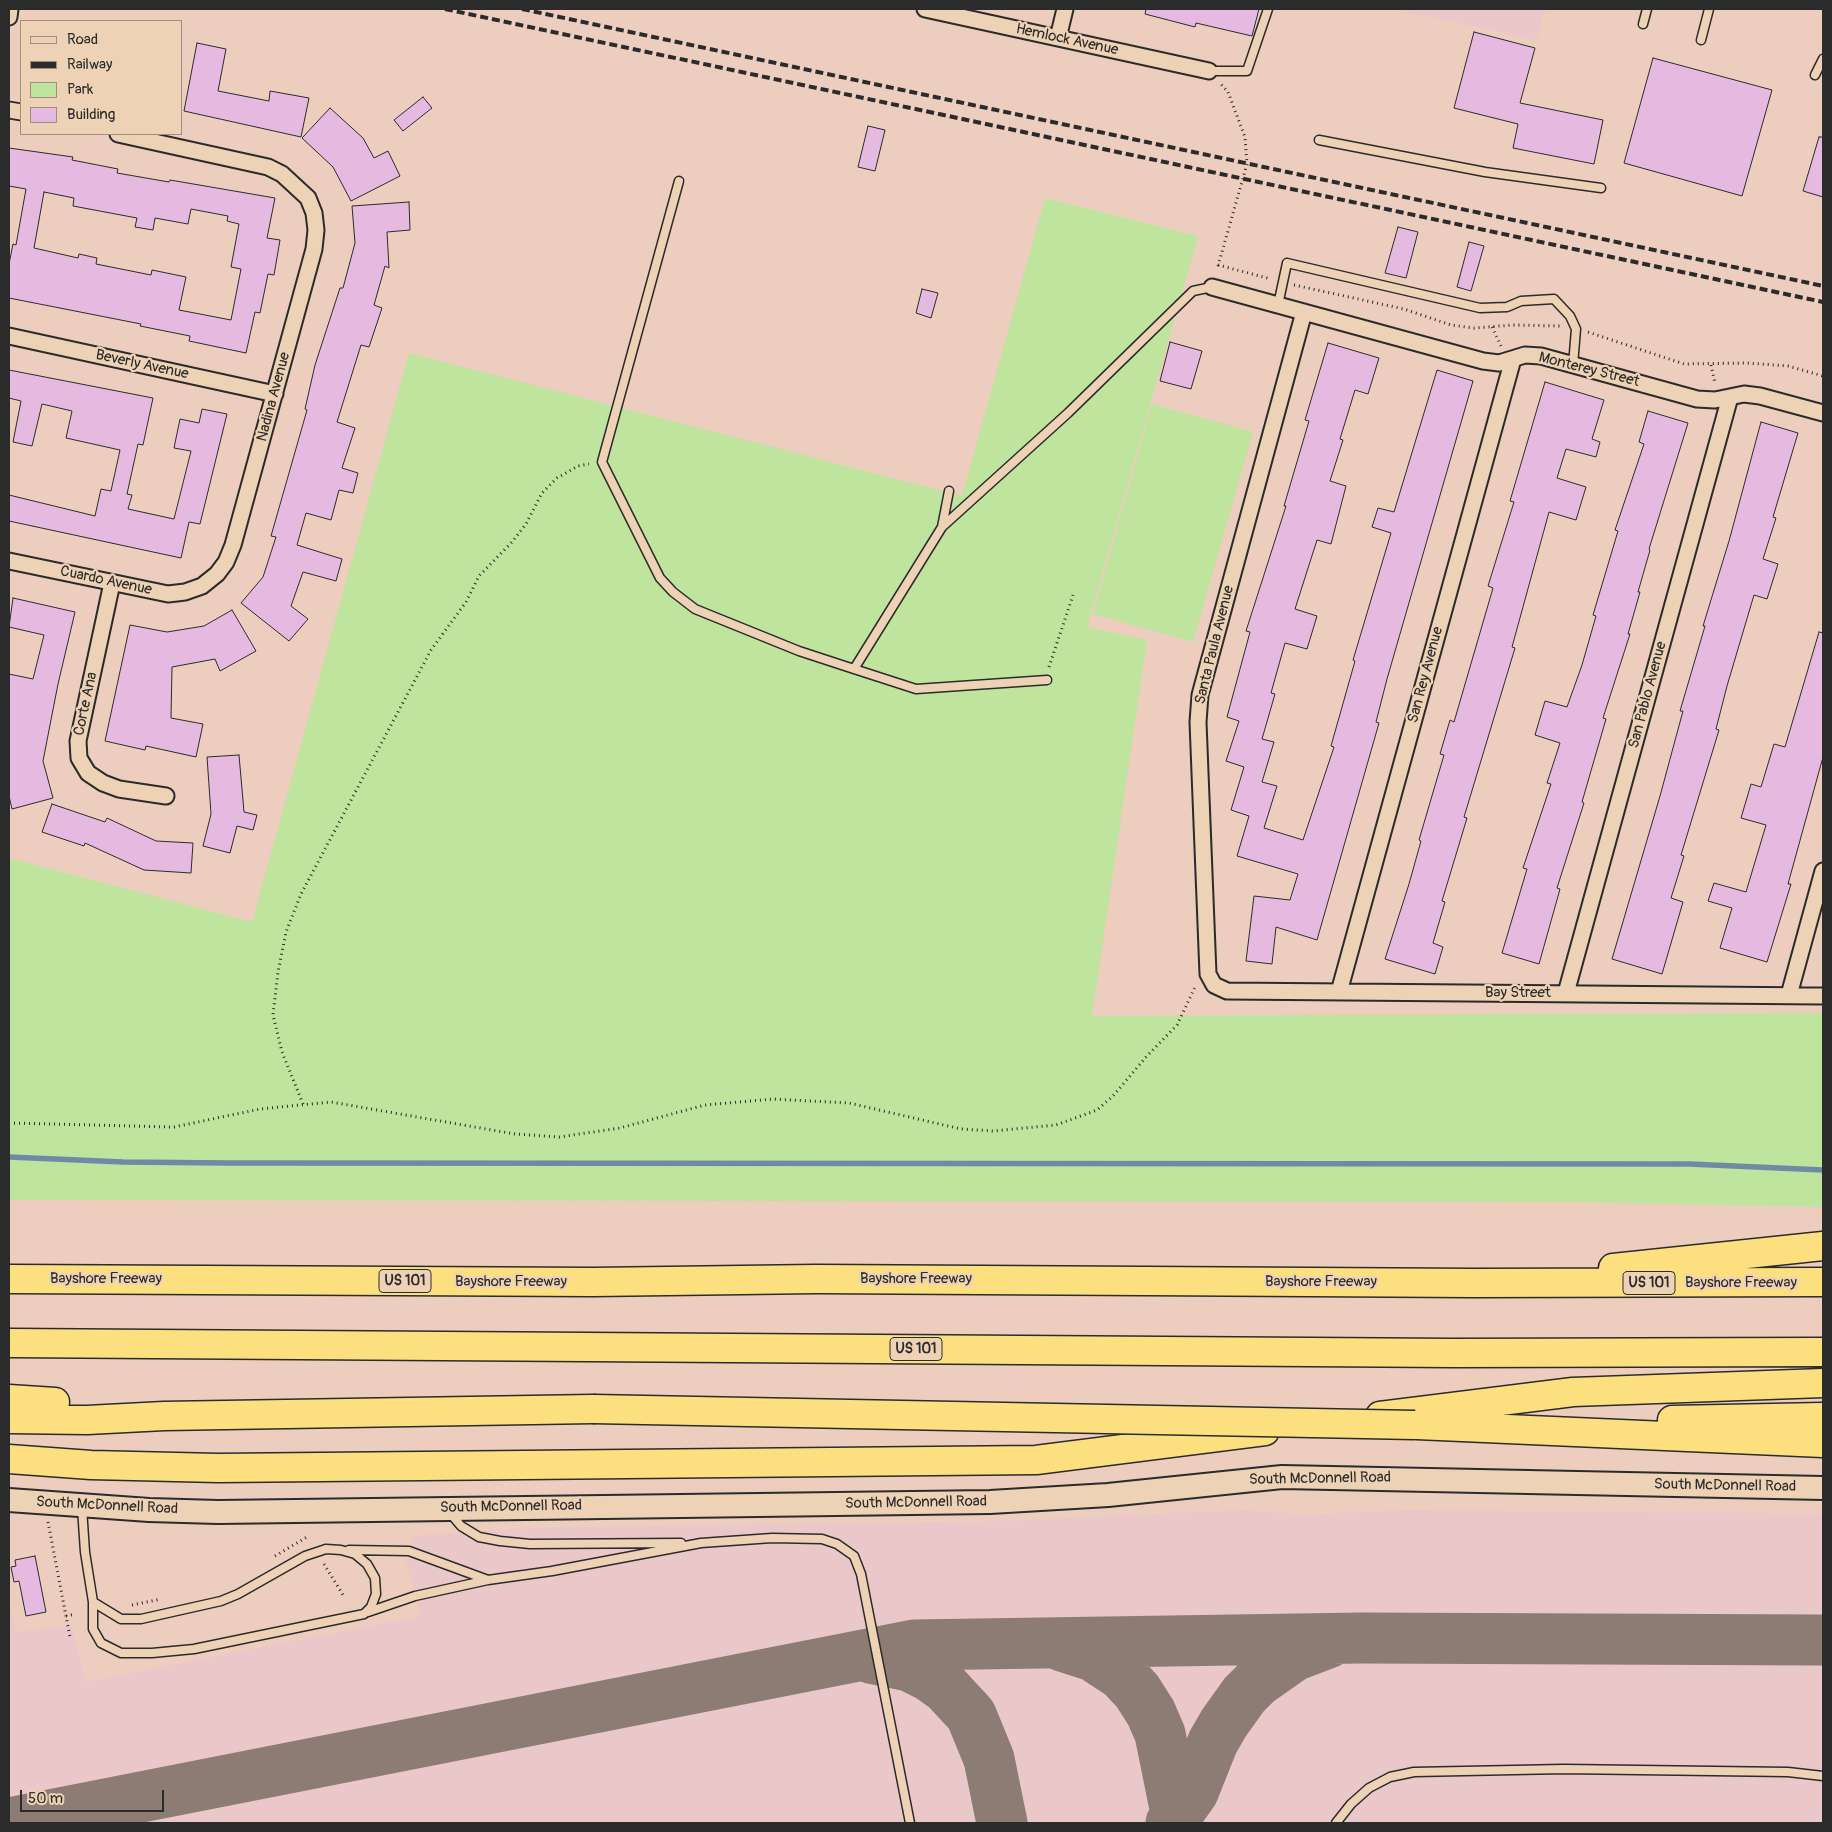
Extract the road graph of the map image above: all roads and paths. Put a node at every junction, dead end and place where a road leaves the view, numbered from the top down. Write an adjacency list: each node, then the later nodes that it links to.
1 (10, 9): 7 (street)
2 (925, 9): 9 (street, Hemlock Avenue)
3 (1065, 9): 9 (street)
4 (1268, 9): 12 (lane)
5 (1646, 9): 8 (lane)
6 (1709, 9): 10 (lane)
7 (9, 16)
8 (1642, 24)
9 (1058, 38): 12 (street, Hemlock Avenue)
10 (1700, 40)
11 (1823, 60): 13 (lane)
12 (1209, 71): 18 (path)
13 (1815, 75)
14 (123, 135): 30 (street, Nadina Avenue)
15 (1319, 140): 17 (lane)
16 (679, 181): 33 (lane)
17 (1601, 188)
18 (1218, 265): 19 (path); 21 (path)
19 (1265, 277)
20 (1294, 284): 24 (path)
21 (1212, 287): 22 (street, Monterey Street); 35 (lane)
22 (1278, 305): 23 (street, Monterey Street); 28 (lane)
23 (1304, 312): 27 (street, Monterey Street); 44 (street, Santa Paula Avenue)
24 (1564, 327)
25 (1586, 332): 29 (path)
26 (9, 336): 30 (street, Beverly Avenue)
27 (1513, 359): 28 (street, Monterey Street); 45 (street, San Rey Avenue)
28 (1573, 365): 31 (street, Monterey Street)
29 (1823, 376)
30 (275, 394): 38 (street, Nadina Avenue)
31 (1730, 397): 32 (street, Monterey Street); 46 (street, San Pablo Avenue)
32 (1823, 413)
33 (602, 462): 40 (lane); 49 (path)
34 (949, 491): 35 (lane)
35 (942, 527): 40 (lane)
36 (9, 560): 37 (street, Cuardo Avenue)
37 (112, 583): 38 (street, Cuardo Avenue); 42 (street, Corte Ana)
38 (202, 586)
39 (1073, 595): 41 (path)
40 (854, 669): 41 (lane)
41 (1047, 680)
42 (166, 796)
43 (1823, 871): 47 (street)
44 (1211, 980): 45 (street, Bay Street); 49 (path)
45 (1339, 992): 46 (street, Bay Street)
46 (1566, 993): 47 (street, Bay Street)
47 (1789, 995): 48 (street, Bay Street)
48 (1823, 996)
49 (303, 1105): 50 (path)
50 (9, 1123)
51 (1823, 1246): 54 (highway)
52 (9, 1279): 54 (highway, Bayshore Freeway / US 101)
53 (1823, 1282): 54 (highway, Bayshore Freeway / US 101)
54 (1474, 1283)
55 (9, 1343): 56 (highway, US 101)
56 (1823, 1352)
57 (1823, 1383): 64 (highway)
58 (9, 1399): 59 (highway)
59 (164, 1416): 61 (highway); 62 (highway, bridge)
60 (1823, 1416): 62 (highway)
61 (9, 1419)
62 (1415, 1425): 63 (highway)
63 (1823, 1443)
64 (9, 1459)
65 (1823, 1488): 69 (street, South McDonnell Road)
66 (9, 1500): 67 (street, South McDonnell Road)
67 (44, 1503): 68 (street, South McDonnell Road); 82 (path)
68 (81, 1506): 69 (street, South McDonnell Road); 78 (lane)
69 (446, 1509): 71 (lane)
70 (307, 1537): 73 (path)
71 (701, 1543): 75 (lane); 85 (lane)
72 (341, 1550): 75 (lane); 78 (lane); 81 (lane)
73 (274, 1556)
74 (324, 1564): 76 (path)
75 (488, 1580): 81 (lane)
76 (343, 1595)
77 (166, 1598): 79 (path)
78 (93, 1602): 81 (lane)
79 (131, 1605)
80 (75, 1614): 82 (path)
81 (364, 1614)
82 (66, 1616): 83 (path)
83 (70, 1637)
84 (1823, 1776): 86 (lane)
85 (910, 1823)
86 (1336, 1823)

